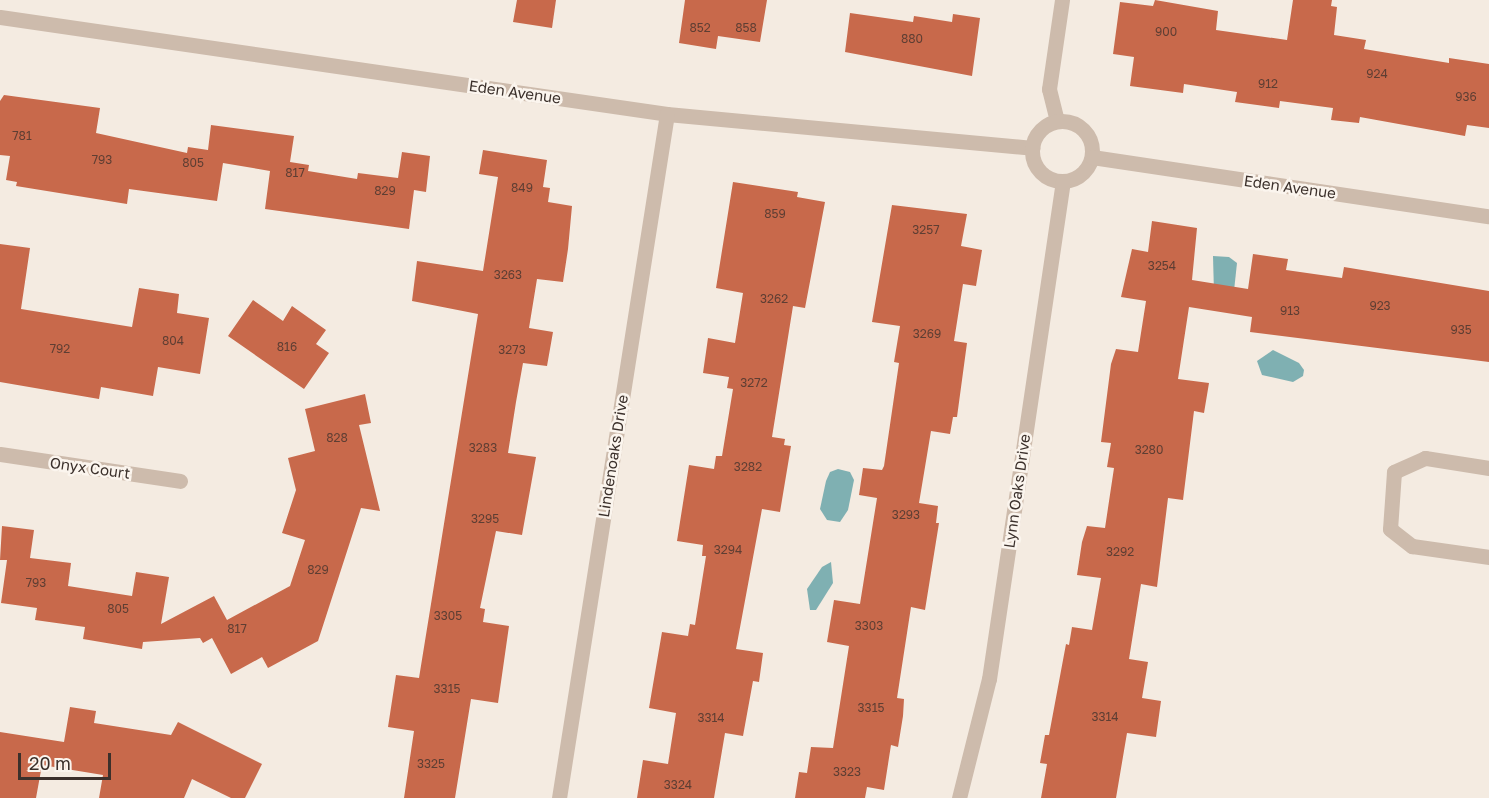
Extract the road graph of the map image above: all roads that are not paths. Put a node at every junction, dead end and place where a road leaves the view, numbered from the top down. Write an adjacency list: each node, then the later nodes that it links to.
1 (1062, 0): 4 (street)
2 (0, 17): 3 (street, Eden Avenue)
3 (667, 114): 5 (street, Eden Avenue); 13 (street, Lindenoaks Drive)
4 (1057, 121): 5 (street); 6 (street)
5 (1032, 148): 7 (street)
6 (1092, 157): 7 (street); 8 (street, Eden Avenue)
7 (1063, 181): 14 (street, Lynn Oaks Drive)
8 (1489, 216)
9 (0, 454): 11 (street, Onyx Court)
10 (1489, 468): 12 (street)
11 (180, 481)
12 (1489, 557)
13 (559, 798)
14 (959, 798)

